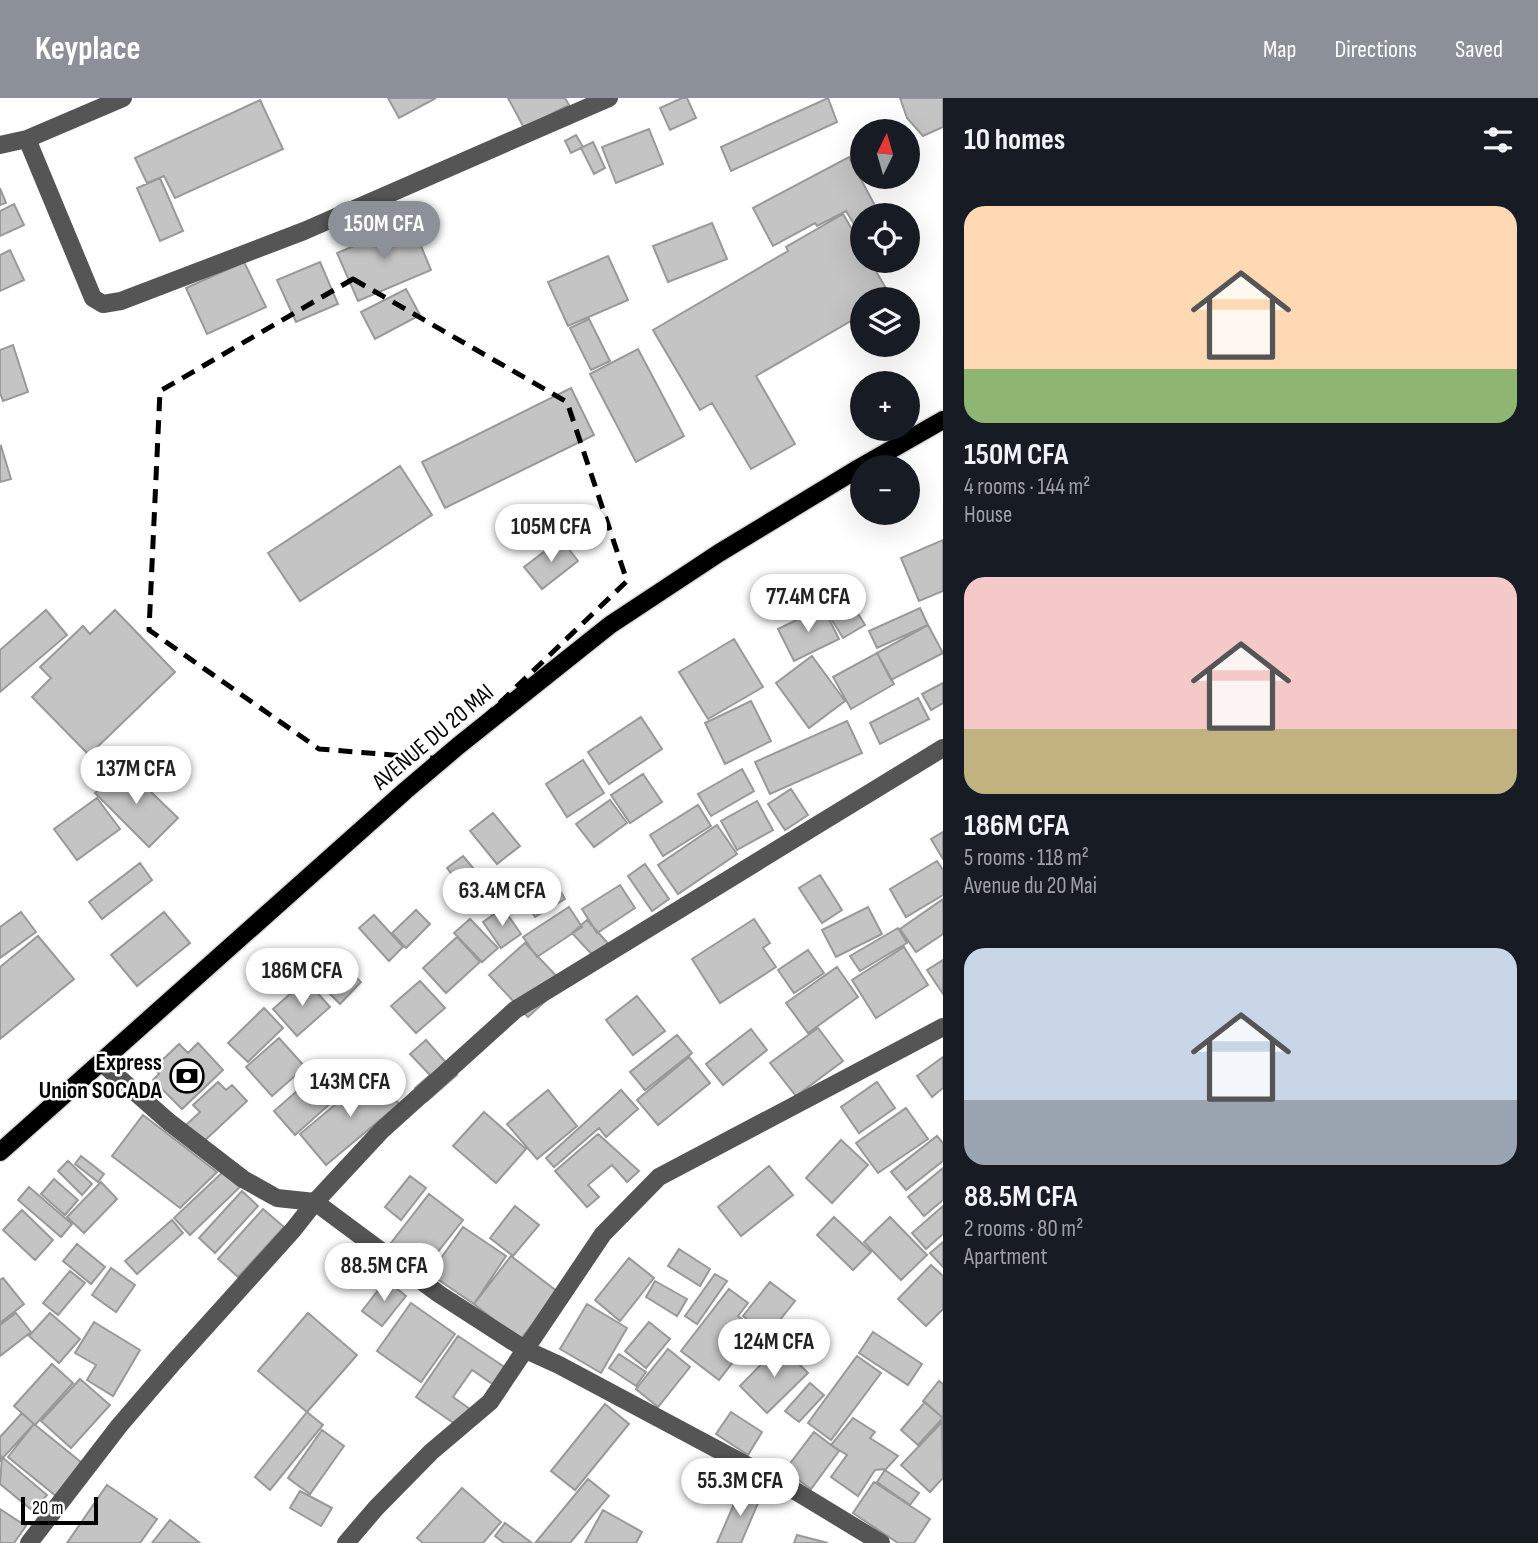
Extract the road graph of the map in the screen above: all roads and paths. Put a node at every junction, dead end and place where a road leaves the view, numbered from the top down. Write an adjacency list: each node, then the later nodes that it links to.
1 (123, 98): 3 (street)
2 (609, 98): 3 (street)
3 (27, 139): 4 (street)
4 (0, 145)
5 (943, 420): 8 (main road, AVENUE DU 20 MAI)
6 (943, 748): 10 (street)
7 (943, 1027): 11 (street)
8 (101, 1062): 9 (main road, AVENUE DU 20 MAI); 10 (street)
9 (0, 1152)
10 (315, 1202): 11 (street); 12 (street)
11 (526, 1350): 13 (street); 14 (street)
12 (29, 1543)
13 (346, 1543)
14 (881, 1543)

